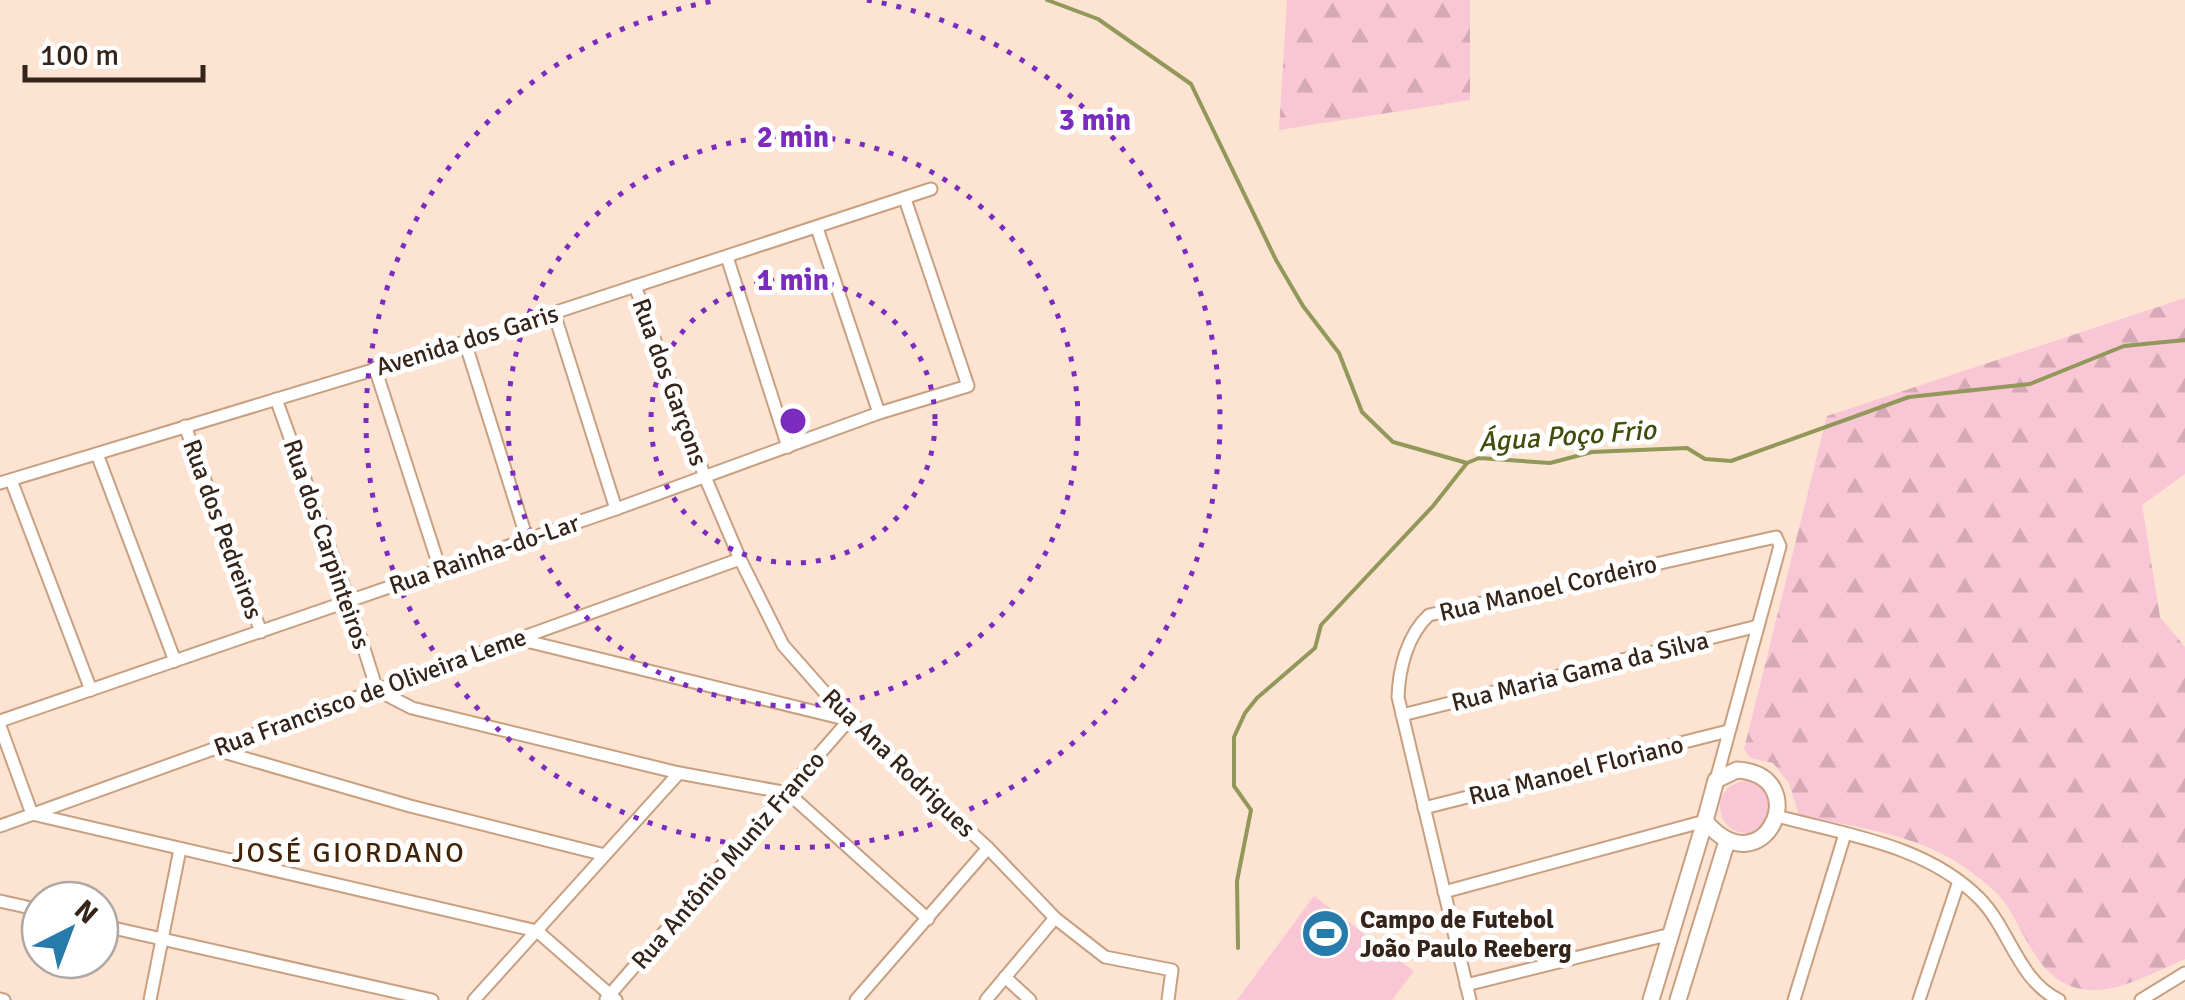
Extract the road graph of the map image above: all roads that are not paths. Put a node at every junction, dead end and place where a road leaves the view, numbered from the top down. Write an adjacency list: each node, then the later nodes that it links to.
1 (931, 190): 2 (street, Avenida dos Garis)
2 (905, 199): 3 (street, Avenida dos Garis); 10 (street, Rua Rainha-do-Lar)
3 (817, 228): 4 (street, Avenida dos Garis); 10 (street)
4 (727, 258): 5 (street, Avenida dos Garis); 12 (street)
5 (636, 286): 6 (street, Avenida dos Garis); 14 (street, Rua dos Garçons)
6 (554, 314): 7 (street, Avenida dos Garis); 16 (street)
7 (465, 342): 8 (street, Avenida dos Garis); 17 (street)
8 (375, 368): 9 (street, Avenida dos Garis); 19 (street)
9 (276, 398): 11 (street, Avenida dos Garis); 20 (street, Rua dos Carpinteiros)
10 (879, 413): 12 (street, Rua Rainha-do-Lar)
11 (186, 426): 13 (street, Avenida dos Garis); 22 (street, Rua dos Pedreiros)
12 (788, 447): 14 (street, Rua Rainha-do-Lar)
13 (97, 454): 15 (street, Avenida dos Garis); 24 (street)
14 (705, 477): 16 (street, Rua Rainha-do-Lar); 18 (street, Rua Ana Rodrigues)
15 (6, 482): 25 (street)
16 (616, 508): 17 (street, Rua Rainha-do-Lar)
17 (526, 539): 19 (street, Rua Rainha-do-Lar)
18 (740, 559): 23 (street, Rua Francisco de Oliveira Leme); 28 (street, Rua Ana Rodrigues)
19 (440, 569): 20 (street, Rua Rainha-do-Lar)
20 (350, 601): 22 (street, Rua Rainha-do-Lar); 26 (street, Rua dos Carpinteiros)
21 (1758, 626): 27 (street, Rua Maria Gama da Silva); 27 (street, Rua Manoel Cordeiro); 30 (street)
22 (261, 632): 24 (street, Rua Rainha-do-Lar)
23 (518, 639): 26 (street, Rua Francisco de Oliveira Leme); 28 (street)
24 (174, 661): 25 (street, Rua Rainha-do-Lar)
25 (91, 690): 29 (street, Rua Rainha-do-Lar)
26 (377, 690): 31 (street, Rua Francisco de Oliveira Leme); 32 (street)
27 (1402, 715): 35 (street)
28 (849, 720): 34 (street, Rua Antônio Muniz Franco); 42 (street, Rua Ana Rodrigues)
29 (0, 723): 36 (street)
30 (1728, 732): 33 (street); 35 (street, Rua Manoel Floriano)
31 (212, 749): 36 (street, Rua Francisco de Oliveira Leme); 44 (street)
32 (679, 773): 34 (street); 44 (street)
33 (1716, 780): 37 (street); 38 (street)
34 (788, 793): 48 (street); 57 (street, Rua Antônio Muniz Franco)
35 (1424, 808): 46 (street)
36 (32, 814): 39 (street, Rua Francisco de Oliveira Leme); 43 (street)
37 (1777, 816): 40 (street); 41 (street)
38 (1705, 820): 41 (street); 46 (street); 51 (street)
39 (0, 826)
40 (1846, 834): 45 (street); 68 (street)
41 (1727, 841): 67 (street)
42 (988, 848): 47 (street, Rua Ana Rodrigues); 48 (street)
43 (180, 849): 50 (street); 52 (street)
44 (605, 855): 50 (street)
45 (1959, 882): 56 (street); 69 (street)
46 (1444, 892): 55 (street)
47 (1056, 918): 54 (street); 64 (street, Rua Ana Rodrigues)
48 (928, 919): 61 (street)
49 (120, 930): 52 (street)
50 (536, 931): 57 (street); 60 (street)
51 (1671, 934): 55 (street); 66 (street)
52 (163, 940): 58 (street); 59 (street)
53 (2185, 974): 71 (street)
54 (1006, 978): 62 (street); 63 (street)
55 (1466, 985): 65 (street)
56 (2044, 997): 70 (street)
57 (610, 998)
58 (150, 1000)
59 (432, 1000)
60 (474, 1000)
61 (856, 1000)
62 (986, 1000)
63 (1030, 1000)
64 (1168, 1000)
65 (1470, 1000)
66 (1651, 1000)
67 (1678, 1000)
68 (1794, 1000)
69 (1918, 1000)
70 (2059, 1000)
71 (2141, 1000)

